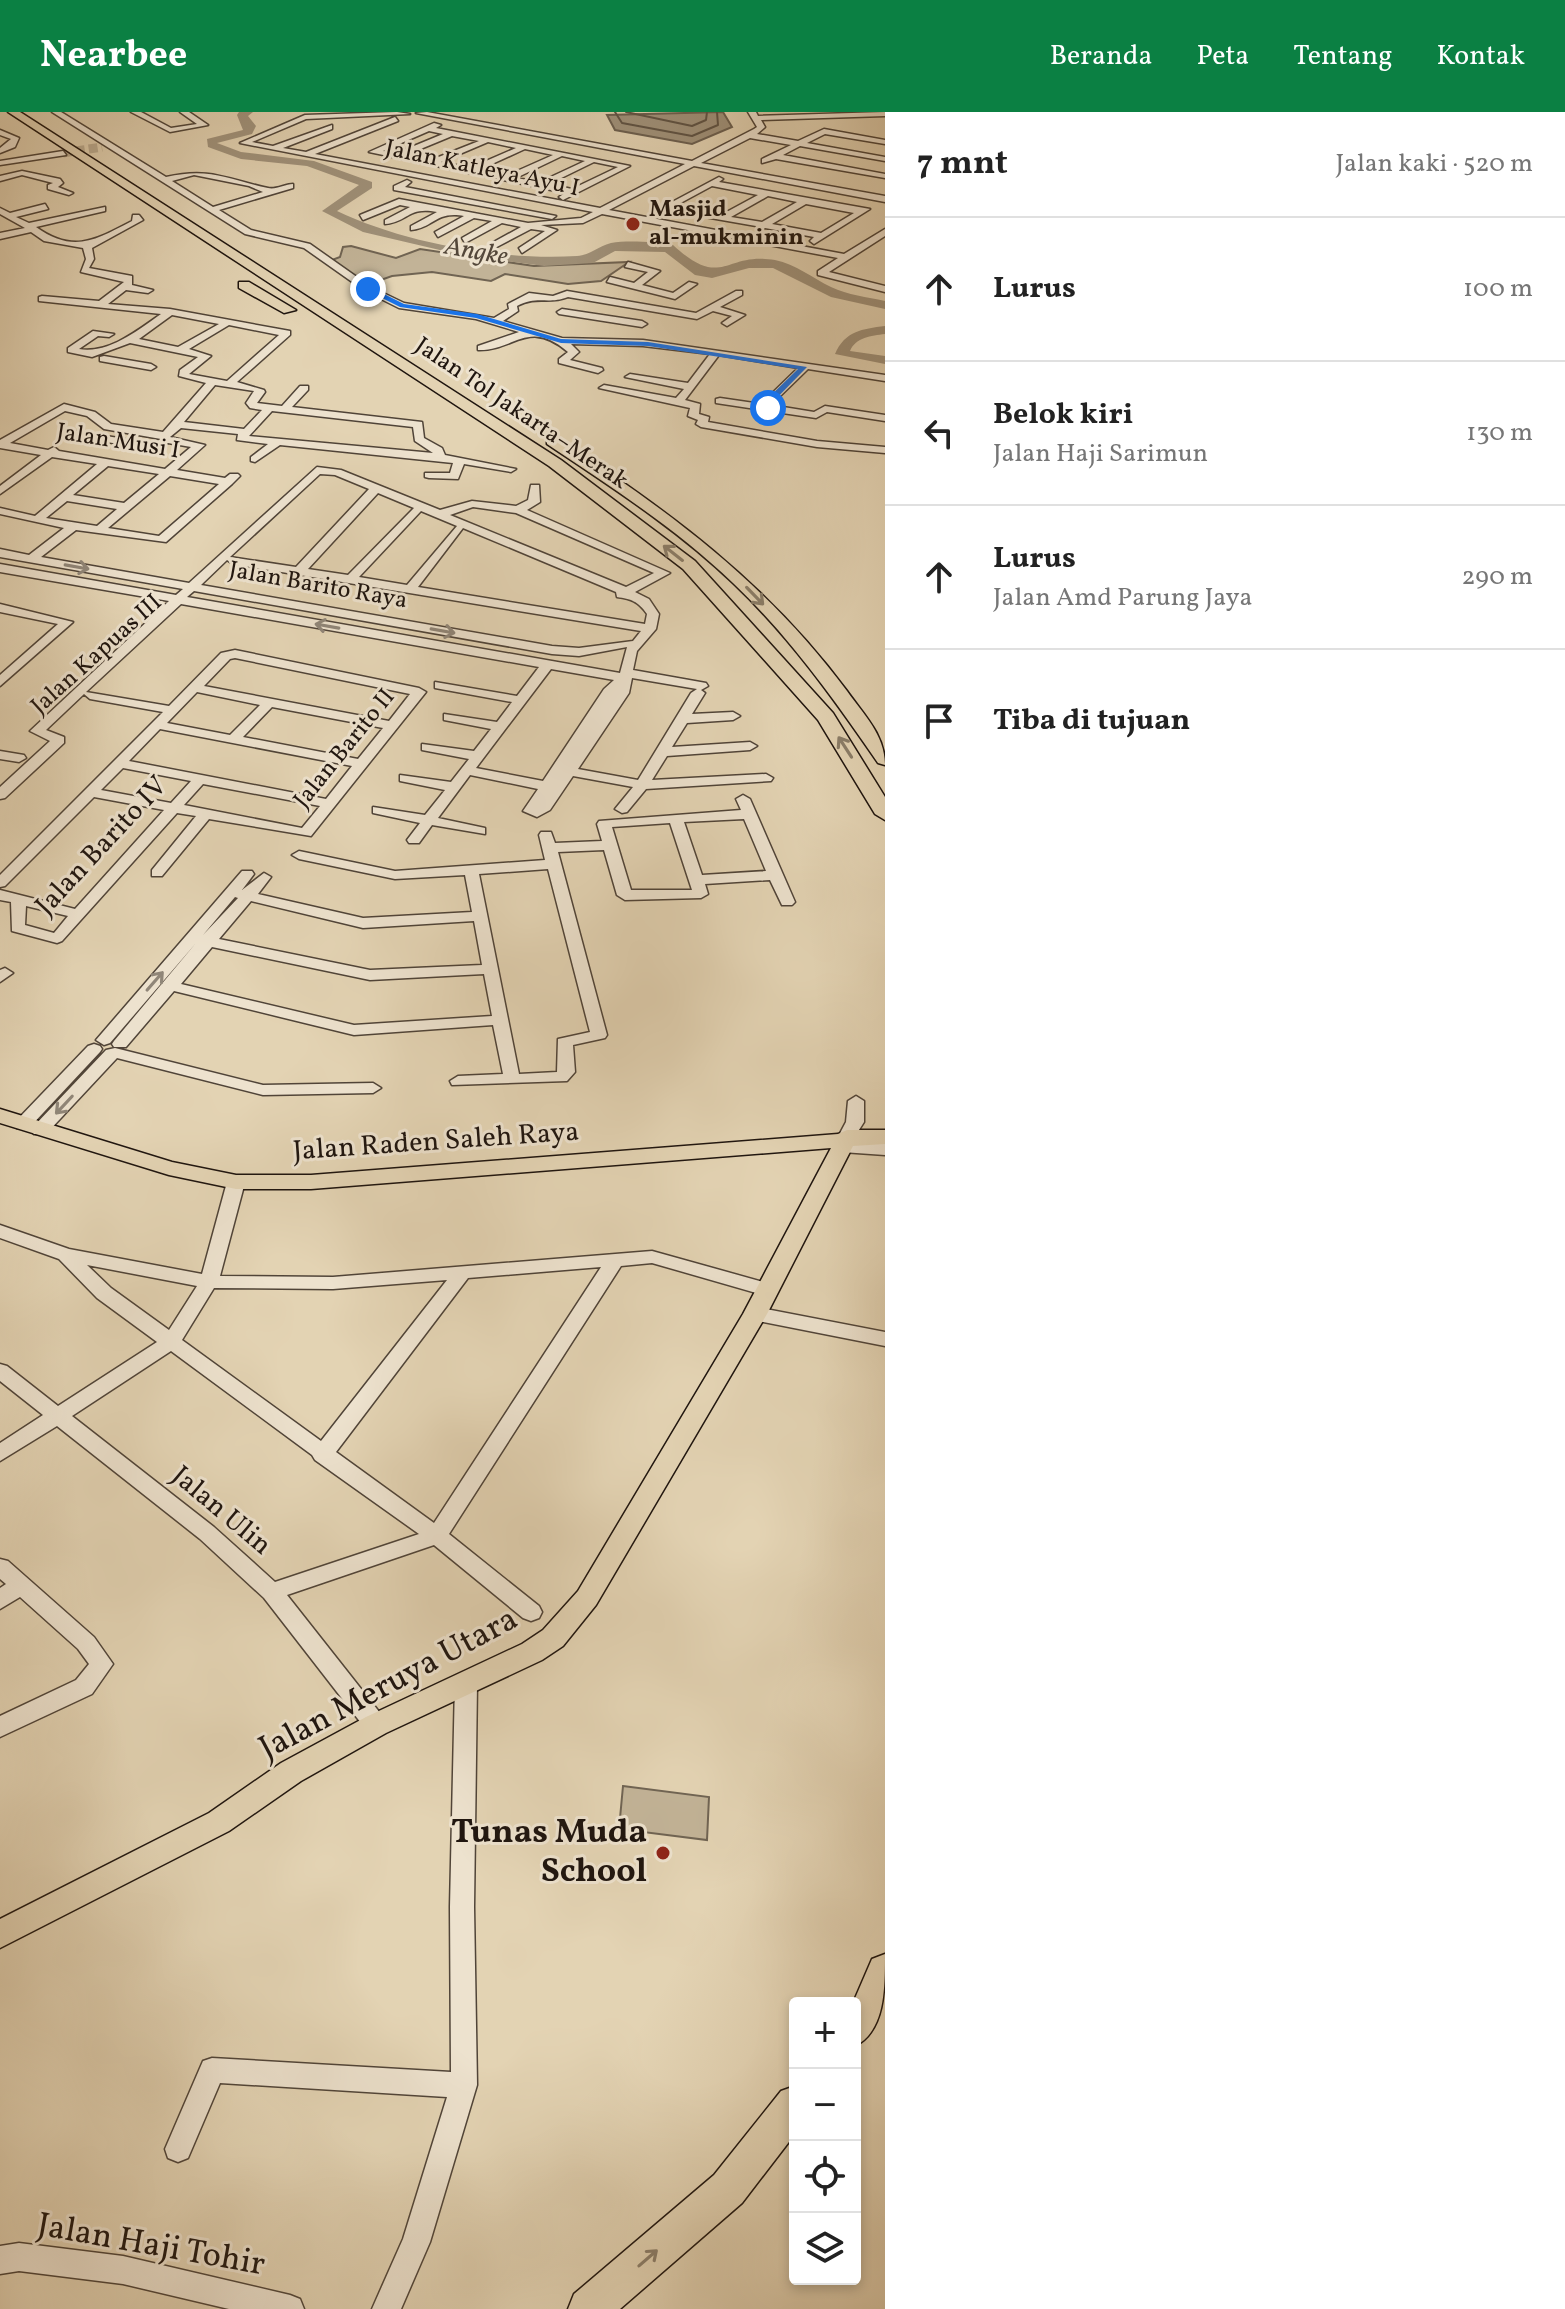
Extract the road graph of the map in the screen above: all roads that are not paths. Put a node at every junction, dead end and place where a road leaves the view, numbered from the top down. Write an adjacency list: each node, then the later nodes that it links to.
1 (3, 112): 97 (highway)
2 (13, 112): 136 (highway, Jalan Tol Jakarta–Merak)
3 (32, 112): 126 (highway, Jalan Tol Jakarta–Merak)
4 (56, 112): 45 (street)
5 (135, 112): 6 (street)
6 (184, 112)
7 (443, 112): 9 (street)
8 (414, 113): 13 (street); 15 (street, Jalan Katleya Ayu I); 21 (street, Jalan Katleya Ayu I)
9 (462, 114): 21 (street)
10 (885, 114): 11 (street)
11 (754, 115): 20 (street)
12 (881, 125): 16 (street)
13 (377, 126): 14 (street); 19 (street)
14 (329, 127): 15 (street); 27 (street)
15 (279, 128): 27 (street, Jalan Katleya Ayu I)
16 (824, 129): 24 (street); 25 (street)
17 (0, 132): 28 (street)
18 (452, 133): 22 (street); 23 (street); 32 (street)
19 (359, 134): 23 (street); 30 (street)
20 (749, 135): 25 (street); 37 (street)
21 (548, 136): 26 (street); 37 (street)
22 (487, 140): 26 (street); 38 (street)
23 (398, 141): 32 (street)
24 (885, 142)
25 (799, 144): 33 (street); 34 (street)
26 (524, 147): 31 (street); 40 (street)
27 (273, 150): 30 (street, Jalan Katleya Ayu I)
28 (0, 151)
29 (63, 153): 39 (street)
30 (309, 154): 60 (street, Jalan Katleya Ayu I)
31 (561, 154): 35 (street); 43 (street)
32 (397, 156): 38 (street)
33 (775, 156): 36 (street); 42 (street)
34 (885, 159)
35 (593, 160): 48 (street); 51 (street)
36 (765, 161)
37 (694, 162): 57 (street); 67 (street)
38 (432, 163): 40 (street)
39 (0, 165): 41 (street)
40 (470, 171): 43 (street)
41 (22, 173): 44 (street); 52 (street)
42 (885, 176)
43 (508, 178): 48 (street)
44 (0, 179)
45 (164, 180): 53 (street); 64 (street)
46 (407, 182): 54 (street)
47 (718, 183): 55 (street); 66 (street); 66 (street)
48 (541, 185): 51 (street)
49 (290, 186): 53 (street)
50 (437, 186): 54 (street)
51 (574, 192): 60 (street)
52 (69, 193)
53 (273, 193): 64 (street)
54 (424, 193): 56 (street)
55 (766, 194): 59 (street); 72 (street)
56 (463, 196): 65 (street); 74 (street)
57 (885, 197)
58 (28, 200): 68 (street)
59 (805, 201): 63 (street); 77 (street)
60 (550, 203): 67 (street, Jalan Katleya Ayu I)
61 (419, 205): 65 (street); 71 (street); 75 (street)
62 (102, 209): 79 (street)
63 (847, 209): 78 (street); 83 (street)
64 (211, 210): 94 (street)
65 (447, 210): 69 (street); 80 (street)
66 (680, 210): 72 (street)
67 (596, 212): 74 (street); 88 (street, Jalan Katleya Ayu I)
68 (4, 214): 79 (street)
69 (473, 215): 73 (street); 85 (street)
70 (136, 217): 92 (street)
71 (363, 217)
72 (722, 218): 77 (street)
73 (501, 220): 76 (street); 89 (street)
74 (579, 221): 76 (street)
75 (388, 222)
76 (530, 225): 91 (street); 93 (street)
77 (763, 226): 83 (street); 88 (street)
78 (837, 227): 81 (street); 83 (street)
79 (31, 228): 87 (street); 90 (street)
80 (414, 228)
81 (851, 229)
82 (866, 232): 86 (street)
83 (806, 233)
84 (88, 234): 90 (street)
85 (438, 234)
86 (883, 234): 96 (street)
87 (0, 236)
88 (741, 238): 96 (street, Jalan Katleya Ayu I)
89 (465, 240)
90 (66, 241): 92 (street)
91 (493, 246)
92 (88, 247): 105 (street)
93 (522, 250)
94 (315, 251): 95 (street); 118 (street)
95 (339, 252)
96 (844, 257): 103 (street)
97 (214, 261)
98 (628, 265): 101 (street)
99 (876, 276): 103 (street)
100 (610, 280): 101 (street)
101 (638, 284): 106 (street)
102 (692, 284): 106 (street)
103 (864, 284): 108 (street)
104 (244, 285): 136 (highway)
105 (125, 287): 109 (street); 111 (street)
106 (649, 288): 112 (street)
107 (721, 288): 113 (street)
108 (885, 289)
109 (148, 290)
110 (42, 299): 111 (street)
111 (98, 304): 115 (street)
112 (625, 305): 114 (street); 118 (street)
113 (713, 308): 114 (street); 119 (street)
114 (659, 310): 120 (street)
115 (170, 312): 117 (street); 123 (street)
116 (562, 312): 120 (street)
117 (230, 321): 128 (street); 139 (street)
118 (496, 321): 121 (street)
119 (727, 323)
120 (642, 324): 125 (street)
121 (528, 332): 124 (street); 127 (street)
122 (109, 334): 123 (street)
123 (131, 339): 128 (street)
124 (561, 341): 125 (street); 132 (street)
125 (648, 344): 129 (street)
126 (402, 346)
127 (481, 348)
128 (177, 350): 130 (street); 134 (street)
129 (716, 352): 131 (street); 140 (street)
130 (104, 359)
131 (804, 367): 137 (street); 146 (street)
132 (598, 370)
133 (172, 374): 134 (street)
134 (184, 376): 138 (street)
135 (630, 377): 140 (street)
136 (438, 378): 219 (highway, Jalan Tol Jakarta–Merak, one-way to 219); 239 (highway, Jalan Tol Jakarta–Merak, one-way to 136)
137 (885, 378)
138 (212, 382): 139 (street); 149 (street)
139 (229, 384): 145 (street)
140 (687, 386): 144 (street)
141 (304, 388): 147 (street)
142 (604, 388): 144 (street)
143 (720, 401): 146 (street)
144 (679, 402): 152 (street)
145 (270, 407): 147 (street); 151 (street)
146 (766, 407): 148 (street); 152 (street)
147 (285, 409): 158 (street)
148 (885, 418)
149 (182, 420): 151 (street); 155 (street)
150 (85, 426): 153 (street)
151 (245, 432): 154 (street)
152 (749, 433): 156 (street)
153 (74, 434): 157 (street); 163 (street)
154 (276, 443): 158 (street); 159 (street)
155 (0, 445): 157 (street, Jalan Musi I)
156 (885, 450)
157 (50, 453): 160 (street, Jalan Musi I); 167 (street)
158 (440, 457): 161 (street)
159 (255, 459)
160 (106, 462): 163 (street, Jalan Musi I); 168 (street)
161 (459, 462): 162 (street); 164 (street)
162 (511, 469)
163 (168, 472): 169 (street); 178 (street, Jalan Musi I)
164 (429, 475)
165 (535, 487): 170 (street)
166 (374, 490): 172 (street); 173 (street); 176 (street, Jalan Kapuas III); 184 (street)
167 (0, 491)
168 (64, 497): 169 (street); 174 (street)
169 (126, 507): 178 (street)
170 (518, 510): 173 (street); 190 (street)
171 (0, 511): 174 (street)
172 (415, 511): 173 (street); 185 (street)
173 (436, 516): 177 (street); 179 (street)
174 (37, 520): 175 (street)
175 (68, 525): 178 (street); 181 (street)
176 (262, 527): 182 (street, Jalan Kapuas III); 188 (street, Jalan Kapuas III)
177 (458, 529): 179 (street); 189 (street)
178 (99, 530)
179 (513, 548): 190 (street)
180 (0, 553): 181 (street, Jalan Barito Raya)
181 (27, 558): 188 (street, Jalan Barito Raya, one-way to 188)
182 (233, 560): 184 (street); 188 (street, Jalan Kapuas III)
183 (6, 571): 187 (street); 192 (street, Jalan Barito Raya)
184 (299, 571): 185 (street)
185 (351, 579): 189 (street)
186 (469, 582): 191 (street)
187 (0, 584)
188 (198, 587): 192 (street, Jalan Kapuas III); 195 (street, Jalan Barito Raya, one-way to 195)
189 (410, 589): 191 (street)
190 (622, 593): 194 (street)
191 (459, 597): 194 (street)
192 (184, 600): 196 (street, Jalan Barito Raya, one-way to 192); 200 (street, Jalan Kapuas III); 211 (street, Jalan Kapuas III)
193 (2, 610): 197 (street)
194 (645, 628): 195 (street)
195 (628, 660): 196 (street, Jalan Barito Raya); 206 (street); 208 (street)
196 (547, 665): 201 (street)
197 (0, 682)
198 (440, 685): 201 (street)
199 (194, 688): 202 (street); 203 (street); 209 (street, Jalan Barito II)
200 (92, 692): 203 (street); 211 (street, Jalan Kapuas III)
201 (520, 700): 210 (street)
202 (269, 703): 209 (street); 212 (street)
203 (174, 708): 207 (street)
204 (733, 716): 206 (street)
205 (449, 717): 210 (street)
206 (683, 719): 215 (street)
207 (158, 725): 212 (street); 220 (street)
208 (594, 725): 223 (street); 228 (street)
209 (392, 726): 221 (street, Jalan Barito II)
210 (500, 727): 217 (street)
211 (46, 736): 231 (street)
212 (233, 739): 221 (street)
213 (750, 746): 215 (street)
214 (427, 747): 217 (street)
215 (662, 752): 227 (street)
216 (0, 755): 218 (street)
217 (477, 756): 222 (street)
218 (19, 758)
219 (885, 759)
220 (120, 763): 226 (street); 230 (street)
221 (362, 764): 233 (street, Jalan Barito II)
222 (466, 770): 228 (street); 229 (street)
223 (569, 771): 227 (street); 228 (street)
224 (405, 778): 229 (street)
225 (766, 778): 227 (street)
226 (200, 779): 233 (street); 234 (street, Jalan Barito IV)
227 (642, 785): 235 (street)
228 (545, 786)
229 (453, 787): 241 (street)
230 (91, 792): 234 (street); 253 (street)
231 (0, 795)
232 (743, 799): 238 (street)
233 (329, 804): 237 (street, Jalan Barito II)
234 (174, 808): 237 (street); 259 (street, Jalan Barito IV)
235 (622, 809)
236 (378, 810): 241 (street)
237 (205, 814): 248 (street)
238 (749, 814): 240 (street); 250 (street)
239 (885, 814)
240 (676, 819): 244 (street); 252 (street)
241 (427, 821): 242 (street); 243 (street)
242 (480, 831)
243 (414, 840)
244 (609, 845): 245 (street); 252 (street)
245 (550, 849): 247 (street); 266 (street)
246 (299, 855): 247 (street)
247 (471, 868): 260 (street)
248 (157, 873)
249 (247, 874): 254 (street)
250 (776, 875): 252 (street); 258 (street)
251 (264, 877): 256 (street)
252 (699, 880)
253 (0, 883)
254 (232, 892): 256 (street); 261 (street)
255 (0, 895): 257 (street)
256 (249, 896): 260 (street); 261 (street)
257 (19, 900): 259 (street); 259 (street, Jalan Barito IV)
258 (787, 902)
259 (78, 914)
260 (481, 916): 262 (street)
261 (201, 940): 262 (street); 263 (street); 265 (street, one-way to 261)
262 (491, 969): 264 (street)
263 (171, 986): 264 (street); 265 (street)
264 (500, 1020): 266 (street)
265 (111, 1048): 268 (street); 271 (street)
266 (512, 1079): 267 (street)
267 (458, 1081)
268 (373, 1088)
269 (856, 1101): 273 (street)
270 (0, 1116): 271 (main road, Jalan Raden Saleh Raya)
271 (32, 1127): 275 (main road, Jalan Raden Saleh Raya)
272 (885, 1137): 273 (main road, Jalan Raden Saleh Raya)
273 (844, 1142): 274 (street); 275 (main road, Jalan Raden Saleh Raya); 281 (main road, Jalan Meruya Utara)
274 (885, 1149)
275 (236, 1182): 280 (street)
276 (0, 1231): 277 (street)
277 (66, 1255): 280 (street); 283 (street)
278 (616, 1259): 279 (street); 281 (street); 288 (street)
279 (463, 1272): 280 (street); 287 (street)
280 (209, 1282): 283 (street)
281 (761, 1302): 282 (street); 294 (main road, Jalan Meruya Utara)
282 (885, 1339)
283 (171, 1342): 285 (street); 287 (street)
284 (0, 1371): 285 (street, Jalan Ulin)
285 (57, 1416): 286 (street); 291 (street, Jalan Ulin)
286 (0, 1453)
287 (322, 1455): 288 (street)
288 (437, 1536): 291 (street); 293 (street)
289 (0, 1567): 290 (street)
290 (21, 1585): 292 (street); 296 (street)
291 (272, 1592): 295 (street, Jalan Ulin)
292 (0, 1600)
293 (531, 1612)
294 (466, 1683): 295 (main road, Jalan Meruya Utara); 300 (street)
295 (376, 1725): 297 (main road, Jalan Meruya Utara)
296 (0, 1727)
297 (0, 1934)
298 (885, 1971): 299 (highway)
299 (861, 2022)
300 (464, 2085): 302 (street); 305 (street)
301 (789, 2112): 306 (highway, one-way to 301)
302 (178, 2149)
303 (0, 2260): 304 (street, Jalan Haji Tohir)
304 (290, 2309)
305 (386, 2309)
306 (589, 2309)

